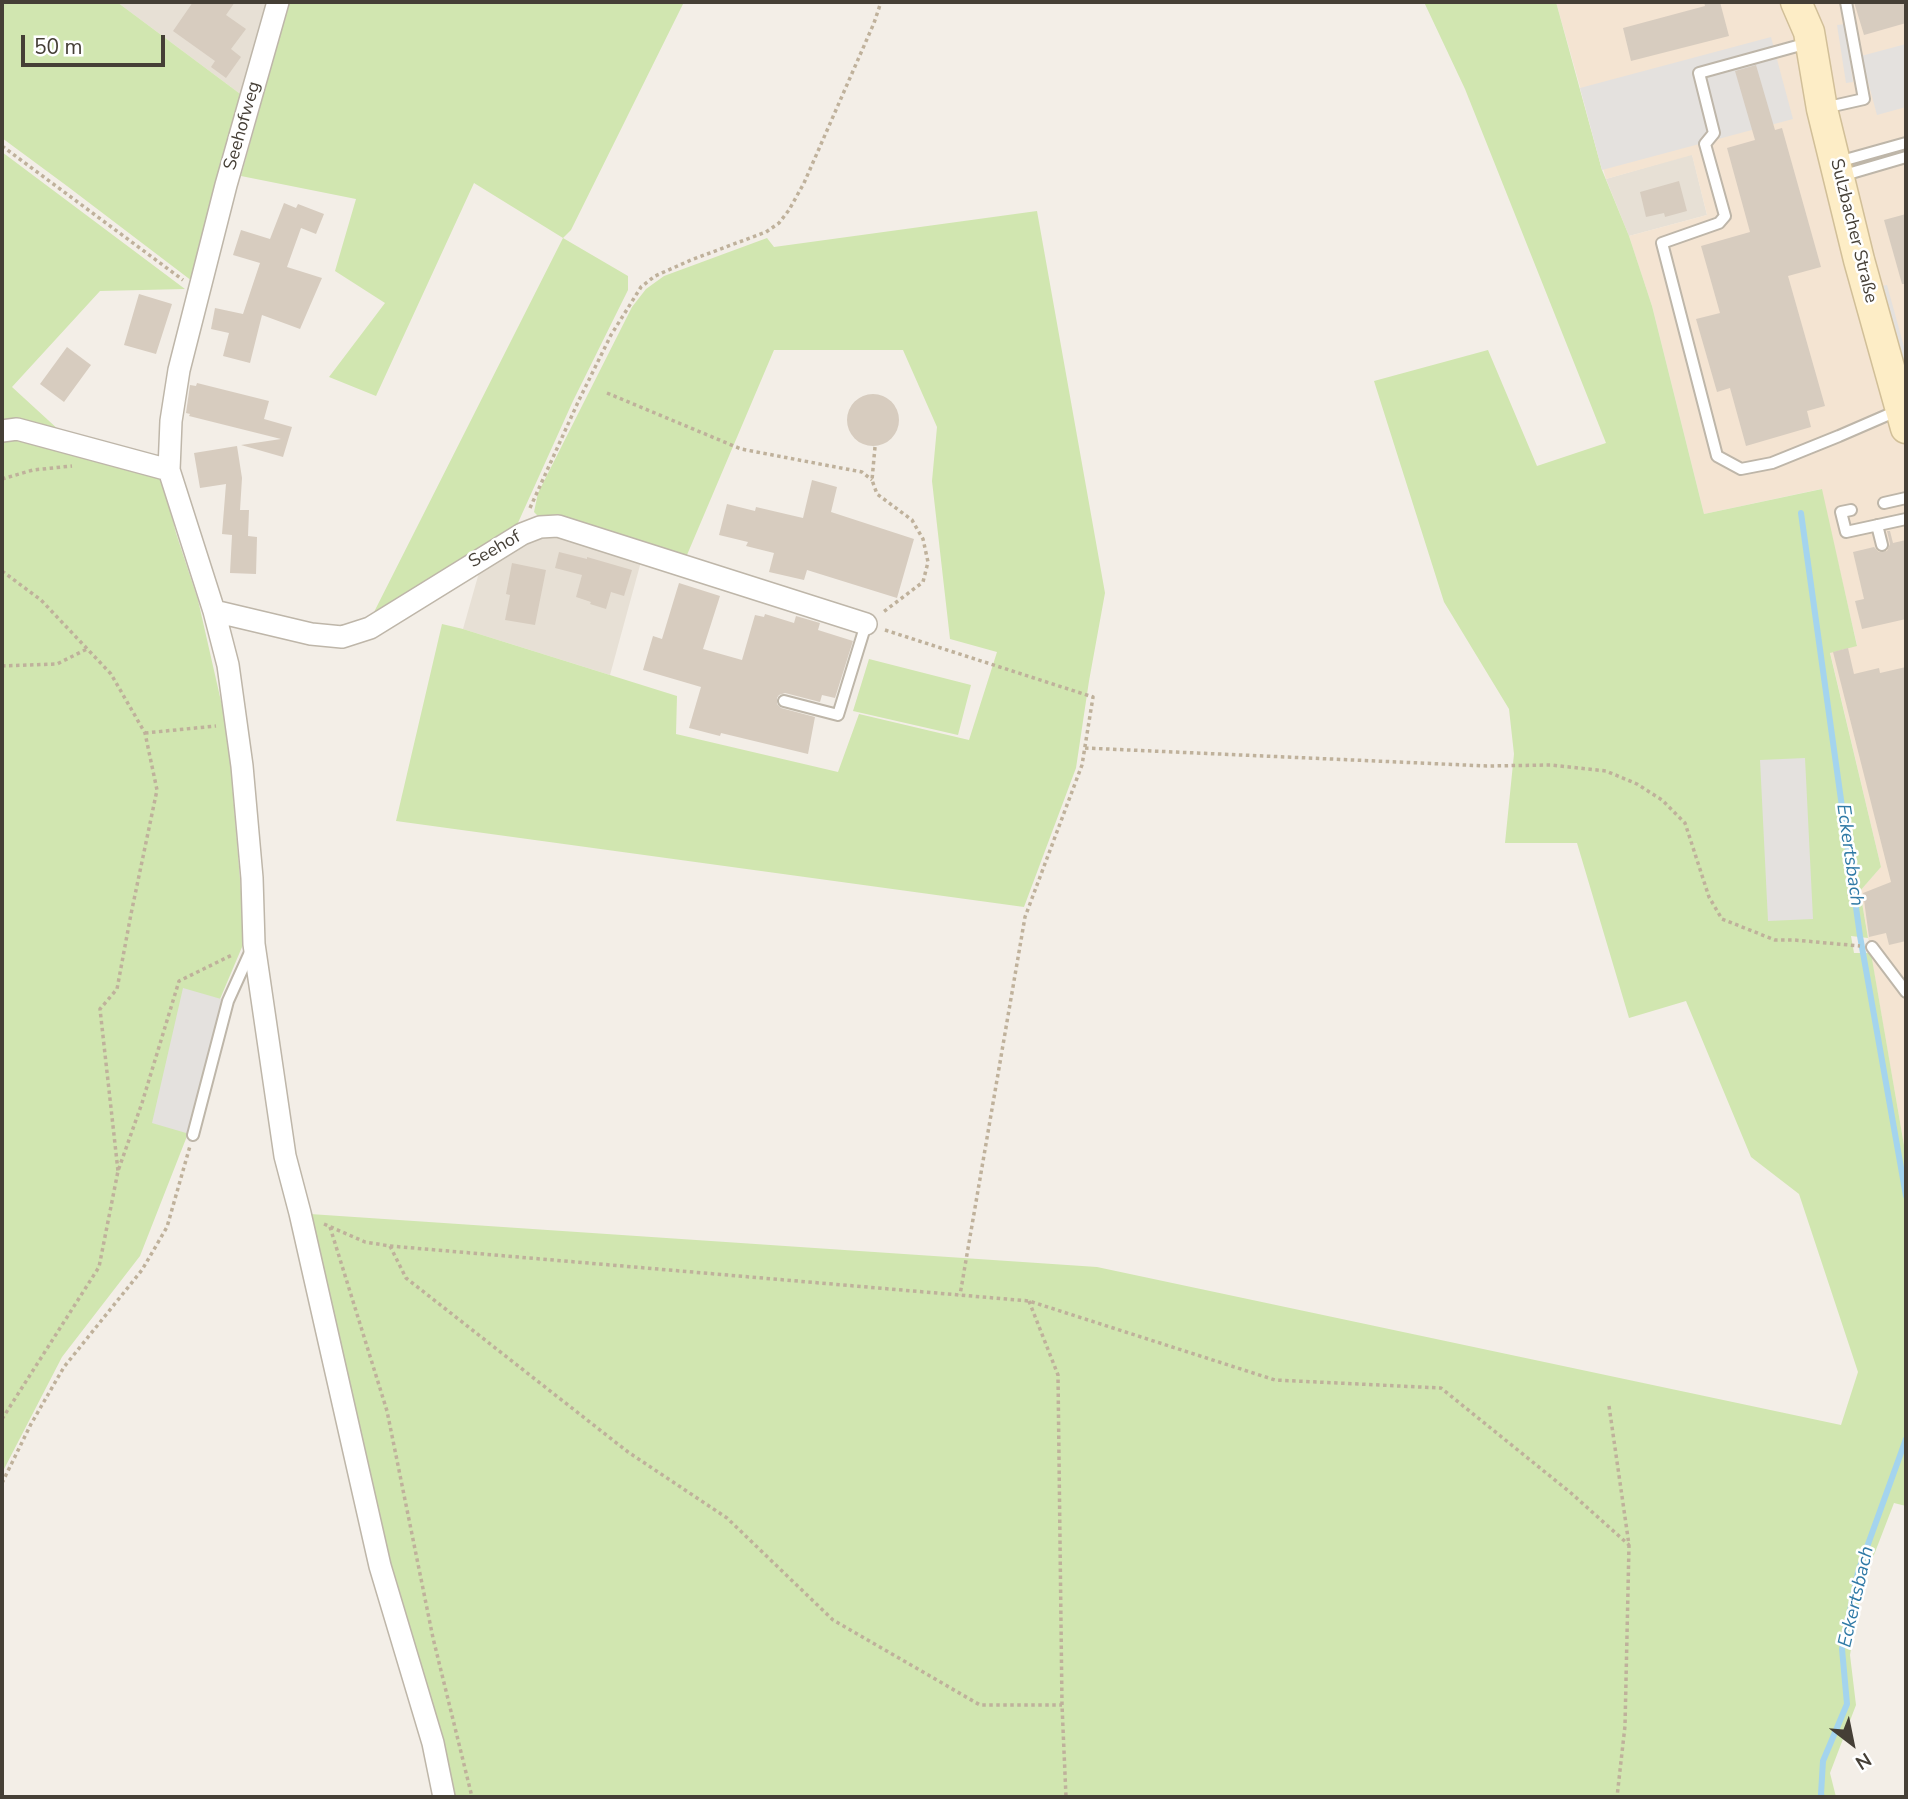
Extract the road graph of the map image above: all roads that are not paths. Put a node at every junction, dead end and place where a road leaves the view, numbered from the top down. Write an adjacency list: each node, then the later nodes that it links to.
1 (278, 2): 12 (street, Seehofweg)
2 (1796, 2): 5 (street, Sulzbacher Straße)
3 (1815, 2): 5 (street, Sulzbacher Straße)
4 (1846, 6): 6 (lane)
5 (1810, 37): 6 (street, Sulzbacher Straße); 10 (lane)
6 (1822, 109): 9 (street, Sulzbacher Straße)
7 (1906, 143): 9 (lane)
8 (1906, 156): 9 (lane)
9 (1837, 169): 10 (street, Sulzbacher Straße)
10 (1904, 418)
11 (2, 431): 12 (street)
12 (169, 470): 19 (street)
13 (1906, 498): 14 (lane)
14 (1884, 503)
15 (1851, 510): 17 (lane)
16 (1906, 519): 17 (lane)
17 (1877, 525): 18 (lane)
18 (1882, 545)
19 (214, 611): 20 (street, Seehof); 22 (street)
20 (866, 624): 21 (lane)
21 (784, 701)
22 (254, 944): 25 (lane); 26 (street)
23 (1872, 947): 24 (lane)
24 (1906, 992)
25 (193, 1135)
26 (444, 1797)

